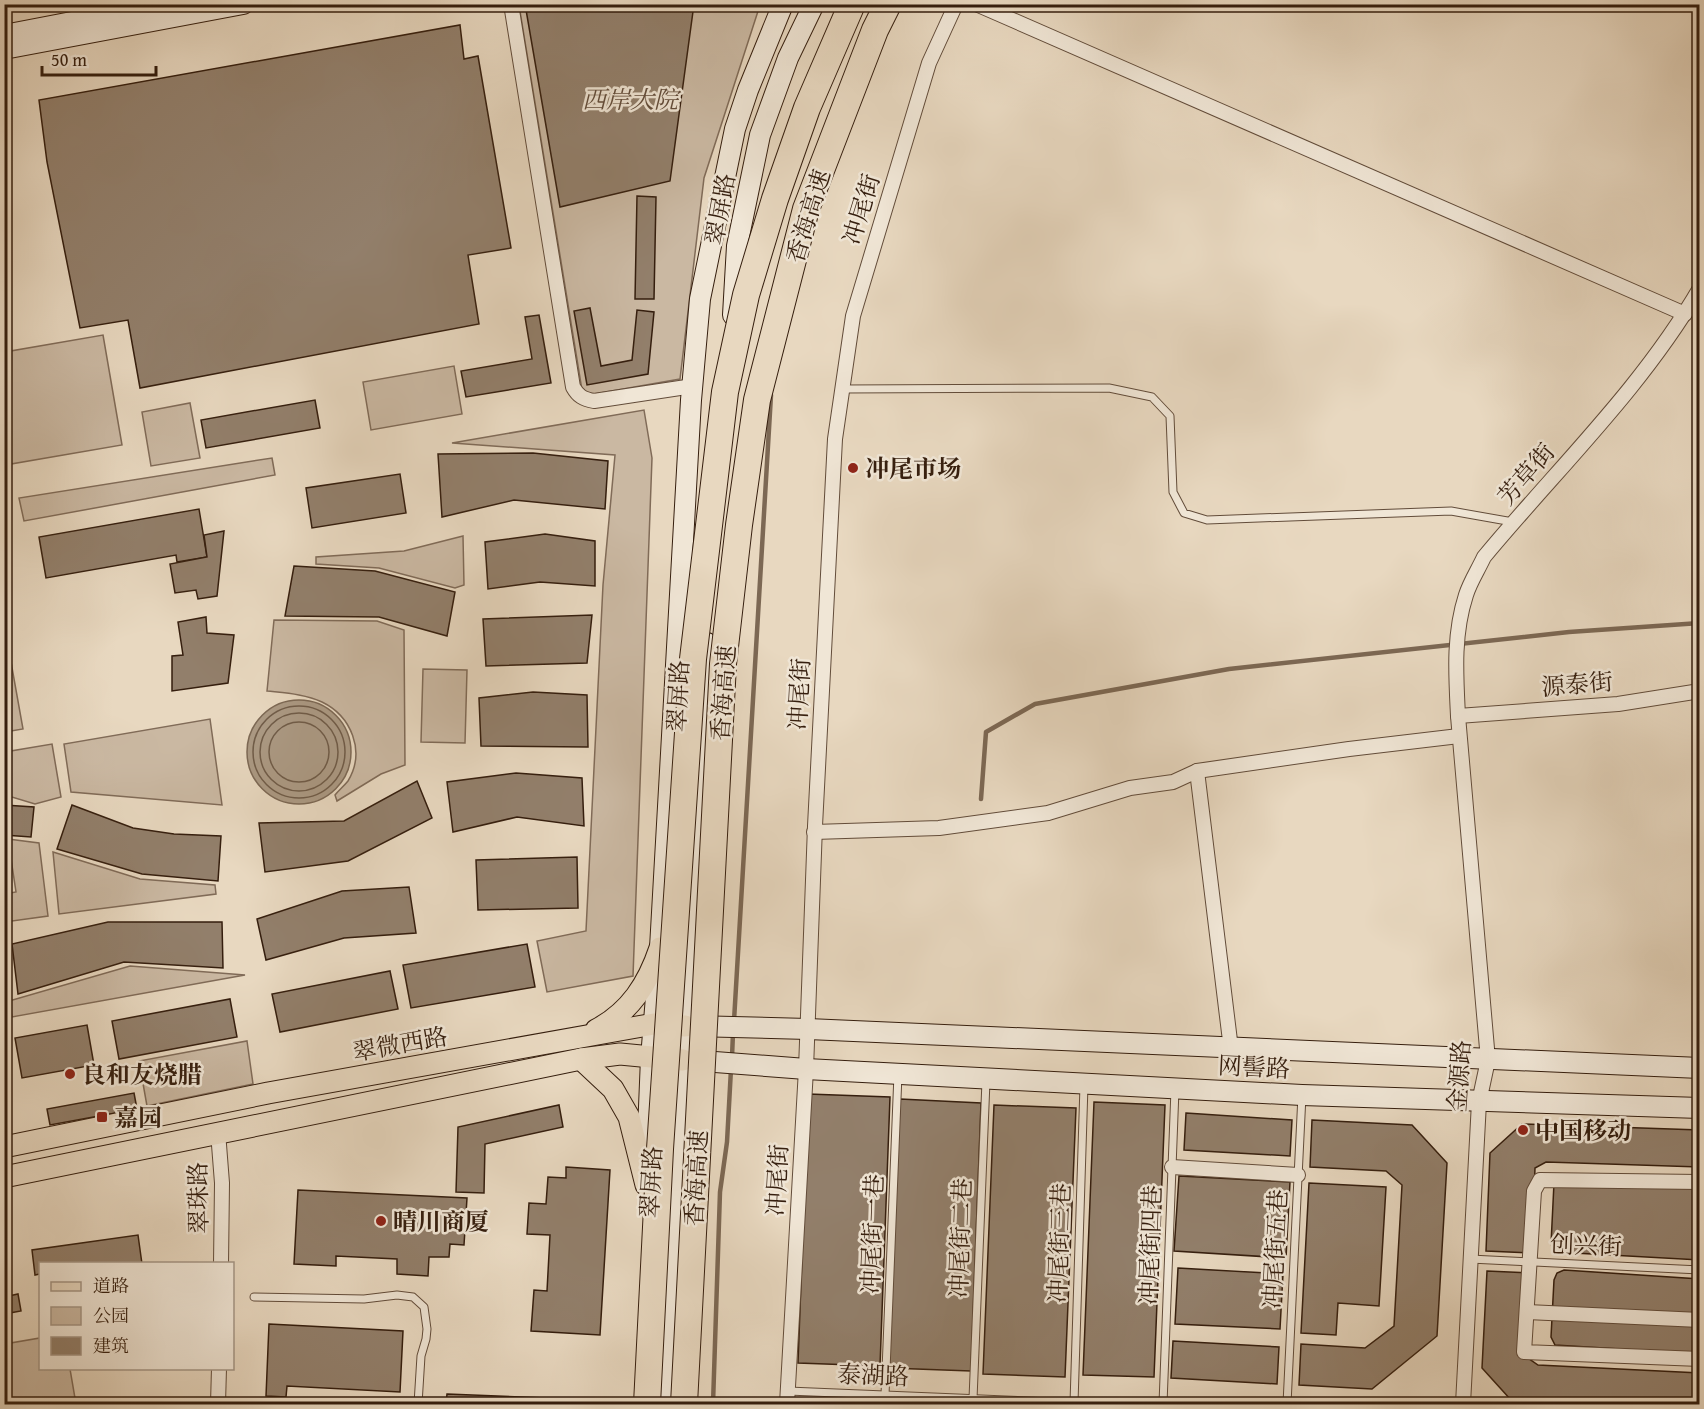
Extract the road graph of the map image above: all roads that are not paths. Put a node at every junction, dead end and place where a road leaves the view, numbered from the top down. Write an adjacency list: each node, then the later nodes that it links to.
1 (165, 4): 10 (main road)
2 (243, 4): 11 (main road)
3 (511, 4): 16 (street)
4 (814, 4): 13 (main road, 翠屏路)
5 (852, 4): 66 (highway, 香海高速, bridge)
6 (888, 4): 68 (highway, 香海高速, bridge)
7 (956, 4): 17 (street, 冲尾街)
8 (976, 4): 15 (street)
9 (781, 6): 12 (main road, 翠屏路)
10 (4, 34)
11 (4, 49)
12 (735, 129): 13 (main road); 16 (main road, 翠屏路)
13 (760, 135): 26 (main road, 翠屏路)
14 (1700, 288): 15 (street, 芳草街)
15 (1685, 314): 18 (street, 芳草街)
16 (693, 386): 24 (main road, 翠屏路)
17 (841, 389): 18 (lane); 23 (street, 冲尾街)
18 (1513, 522): 20 (street, 芳草街)
19 (1700, 691): 20 (street, 源泰街)
20 (1458, 716): 21 (street, 金源路)
21 (1459, 736): 22 (street); 33 (street, 金源路)
22 (1197, 771): 23 (street); 29 (street)
23 (814, 832): 27 (street, 冲尾街)
24 (660, 948): 25 (main road, 翠屏路); 28 (main road)
25 (654, 1024): 26 (main road, 翠微西路); 28 (main road, 翠微西路); 30 (main road, 翠屏路)
26 (685, 1026): 27 (main road, 翠微西路); 32 (main road, 翠屏路)
27 (808, 1029): 29 (main road, 翠微西路); 35 (street, 冲尾街)
28 (576, 1038): 44 (main road, 翠微西路)
29 (1231, 1048): 33 (main road, 翠微西路)
30 (651, 1058): 31 (main road, 翠微西路); 32 (main road, 翠微西路); 49 (main road, 翠屏路)
31 (581, 1059): 43 (main road, 翠微西路); 49 (main road)
32 (683, 1060): 35 (main road, 翠微西路); 67 (main road, 翠屏路)
33 (1488, 1060): 34 (main road, 翠微西路); 41 (street, 金源路)
34 (1700, 1068)
35 (806, 1069): 36 (main road, 网髻路); 60 (street, 冲尾街)
36 (898, 1074): 37 (main road, 网髻路); 59 (lane, 冲尾街一巷)
37 (987, 1078): 38 (main road, 网髻路); 61 (lane, 冲尾街二巷)
38 (1084, 1083): 39 (main road, 网髻路); 62 (lane, 冲尾街三巷)
39 (1175, 1088): 40 (main road, 网髻路); 45 (lane, 冲尾街四巷)
40 (1302, 1095): 41 (main road, 网髻路); 46 (lane, 冲尾街五巷)
41 (1479, 1102): 42 (main road, 网髻路); 50 (street, 金源路)
42 (1700, 1108)
43 (218, 1132): 47 (main road, 翠微西路); 51 (street, 翠珠路)
44 (4, 1147)
45 (1172, 1167): 46 (street); 70 (lane, 冲尾街四巷)
46 (1298, 1175): 71 (lane, 冲尾街五巷)
47 (4, 1177)
48 (1700, 1182): 52 (street)
49 (646, 1185): 65 (main road, 翠屏路)
50 (1470, 1259): 52 (lane, 创兴街); 72 (street, 金源路)
51 (220, 1262)
52 (1531, 1263): 53 (lane, 创兴街); 55 (street)
53 (1700, 1270)
54 (254, 1297): 64 (lane)
55 (1527, 1312): 56 (street); 57 (street)
56 (1700, 1320)
57 (1700, 1359)
58 (219, 1370): 63 (street)
59 (885, 1395): 60 (lane, 泰湖路); 61 (lane, 泰湖路)
60 (787, 1398)
61 (973, 1399): 62 (lane, 泰湖路)
62 (1074, 1403): 69 (lane, 泰湖路)
63 (218, 1404)
64 (418, 1404)
65 (636, 1404)
66 (647, 1404)
67 (665, 1404)
68 (684, 1404)
69 (1100, 1404)
70 (1163, 1404)
71 (1287, 1404)
72 (1463, 1404)

